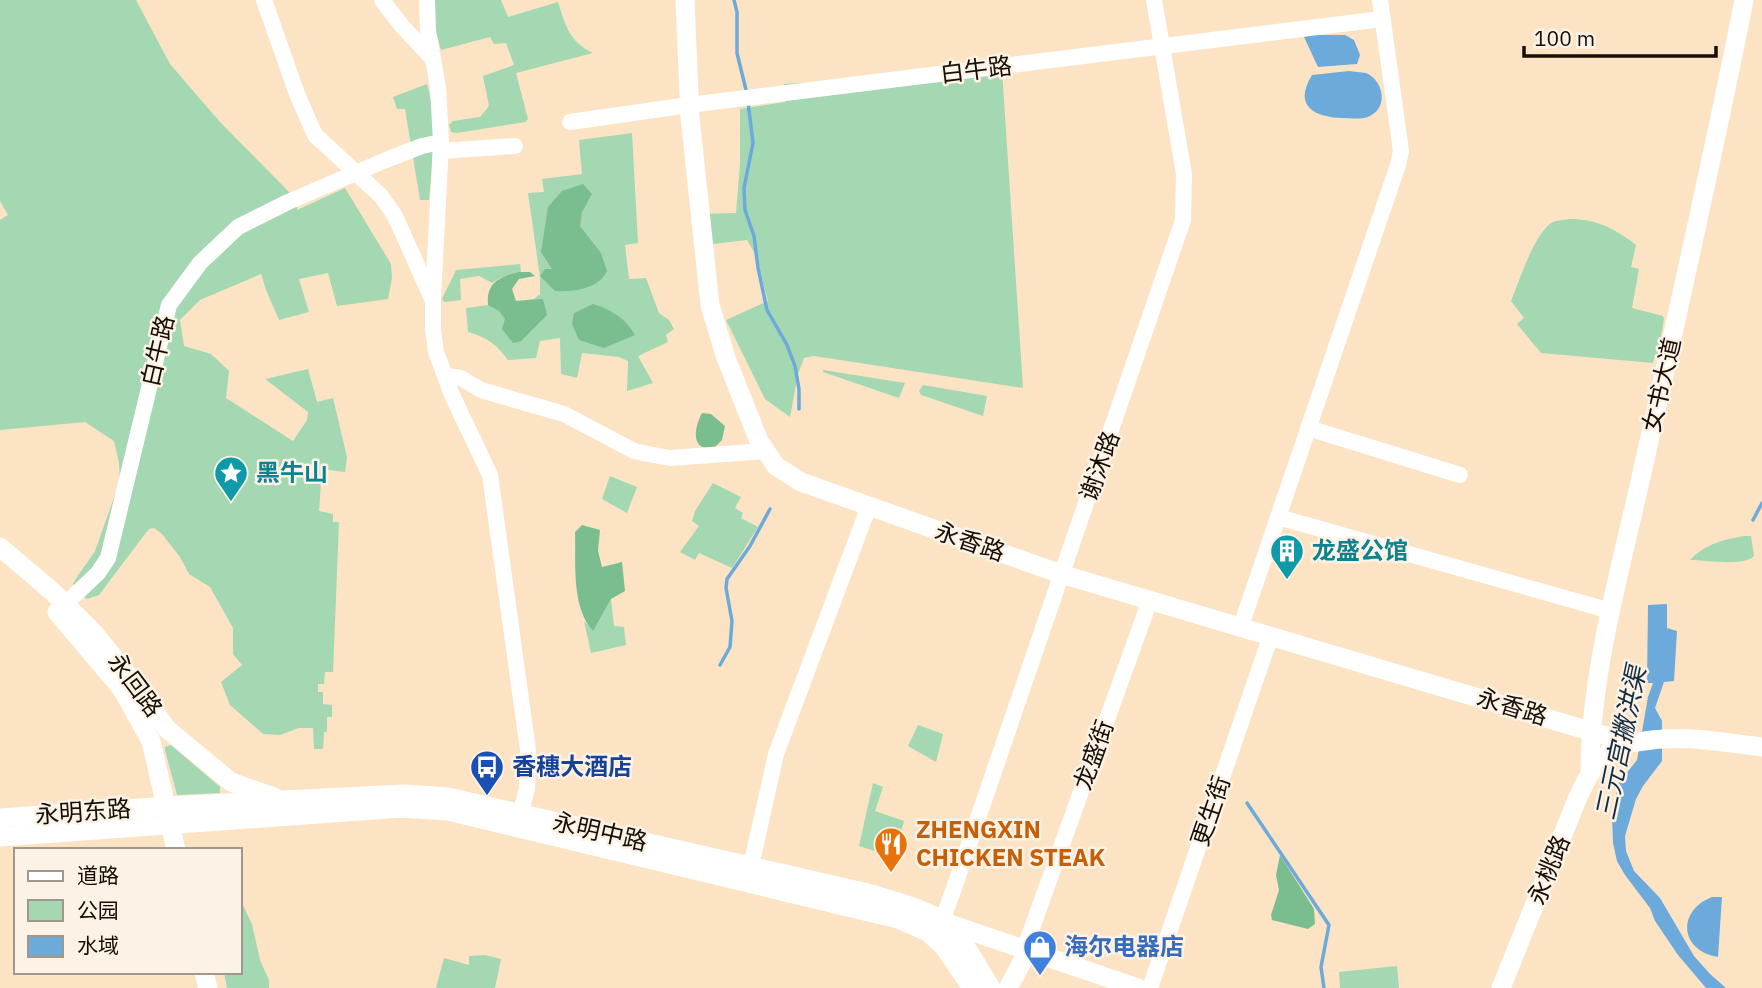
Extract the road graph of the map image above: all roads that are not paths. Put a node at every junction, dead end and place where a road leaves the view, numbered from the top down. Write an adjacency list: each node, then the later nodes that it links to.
1 (264, 0): 15 (street)
2 (382, 0): 10 (street)
3 (428, 0): 10 (street)
4 (685, 0): 11 (main road, 永香路)
5 (1154, 0): 9 (street, 谢沐路)
6 (1380, 0): 8 (street)
7 (1744, 0): 28 (main road, 女书大道)
8 (1382, 19): 9 (street, 白牛路); 18 (street)
9 (1162, 47): 11 (street, 白牛路); 25 (street, 谢沐路)
10 (433, 60): 13 (street)
11 (689, 105): 12 (street, 白牛路); 19 (main road, 永香路)
12 (570, 122)
13 (441, 146): 14 (street, 白牛路); 15 (street, 白牛路); 16 (street)
14 (515, 146)
15 (355, 173): 16 (street); 27 (street, 白牛路)
16 (433, 301): 17 (street)
17 (447, 376): 19 (street); 38 (street)
18 (1308, 428): 20 (street); 22 (street)
19 (766, 451): 21 (main road, 永香路)
20 (1460, 475)
21 (869, 506): 25 (main road, 永香路); 42 (street)
22 (1278, 517): 28 (street); 29 (street)
23 (0, 547): 27 (main road, 永回路)
24 (0, 563): 27 (main road, 永回路)
25 (1061, 574): 26 (main road, 永香路); 43 (street, 谢沐路)
26 (1150, 600): 29 (main road, 永香路); 47 (street, 龙盛街)
27 (62, 608): 31 (main road, 永回路); 37 (main road, 永回路)
28 (1611, 611): 32 (main road, 女书大道)
29 (1241, 626): 30 (main road, 永香路)
30 (1271, 635): 32 (main road, 永香路); 53 (street, 更生街)
31 (145, 699): 36 (main road, 永回路); 37 (main road)
32 (1590, 731): 33 (main road, 永香路); 35 (main road, 女书大道)
33 (1630, 743): 34 (main road); 35 (main road)
34 (1762, 747)
35 (1597, 764): 54 (main road, 永桃路)
36 (285, 801): 37 (main road, 永明中路); 38 (main road, 永明中路)
37 (171, 812): 39 (main road, 永明东路); 40 (main road, 永明东路); 41 (main road); 44 (main road, 永明中路)
38 (520, 814): 42 (main road, 永明中路)
39 (0, 818)
40 (0, 837)
41 (176, 848)
42 (751, 866): 44 (main road, 永明中路)
43 (953, 891): 44 (street); 45 (street, 谢沐路); 46 (street)
44 (903, 915): 45 (main road, 永明中路); 48 (main road)
45 (942, 921): 46 (main road); 48 (main road, 永明中路)
46 (984, 937): 47 (main road); 48 (main road)
47 (1026, 951): 51 (main road); 52 (main road)
48 (961, 956): 49 (main road, 永明中路); 50 (main road, 永明中路)
49 (972, 988)
50 (991, 988)
51 (1008, 988)
52 (1138, 988)
53 (1150, 988)
54 (1501, 988)

